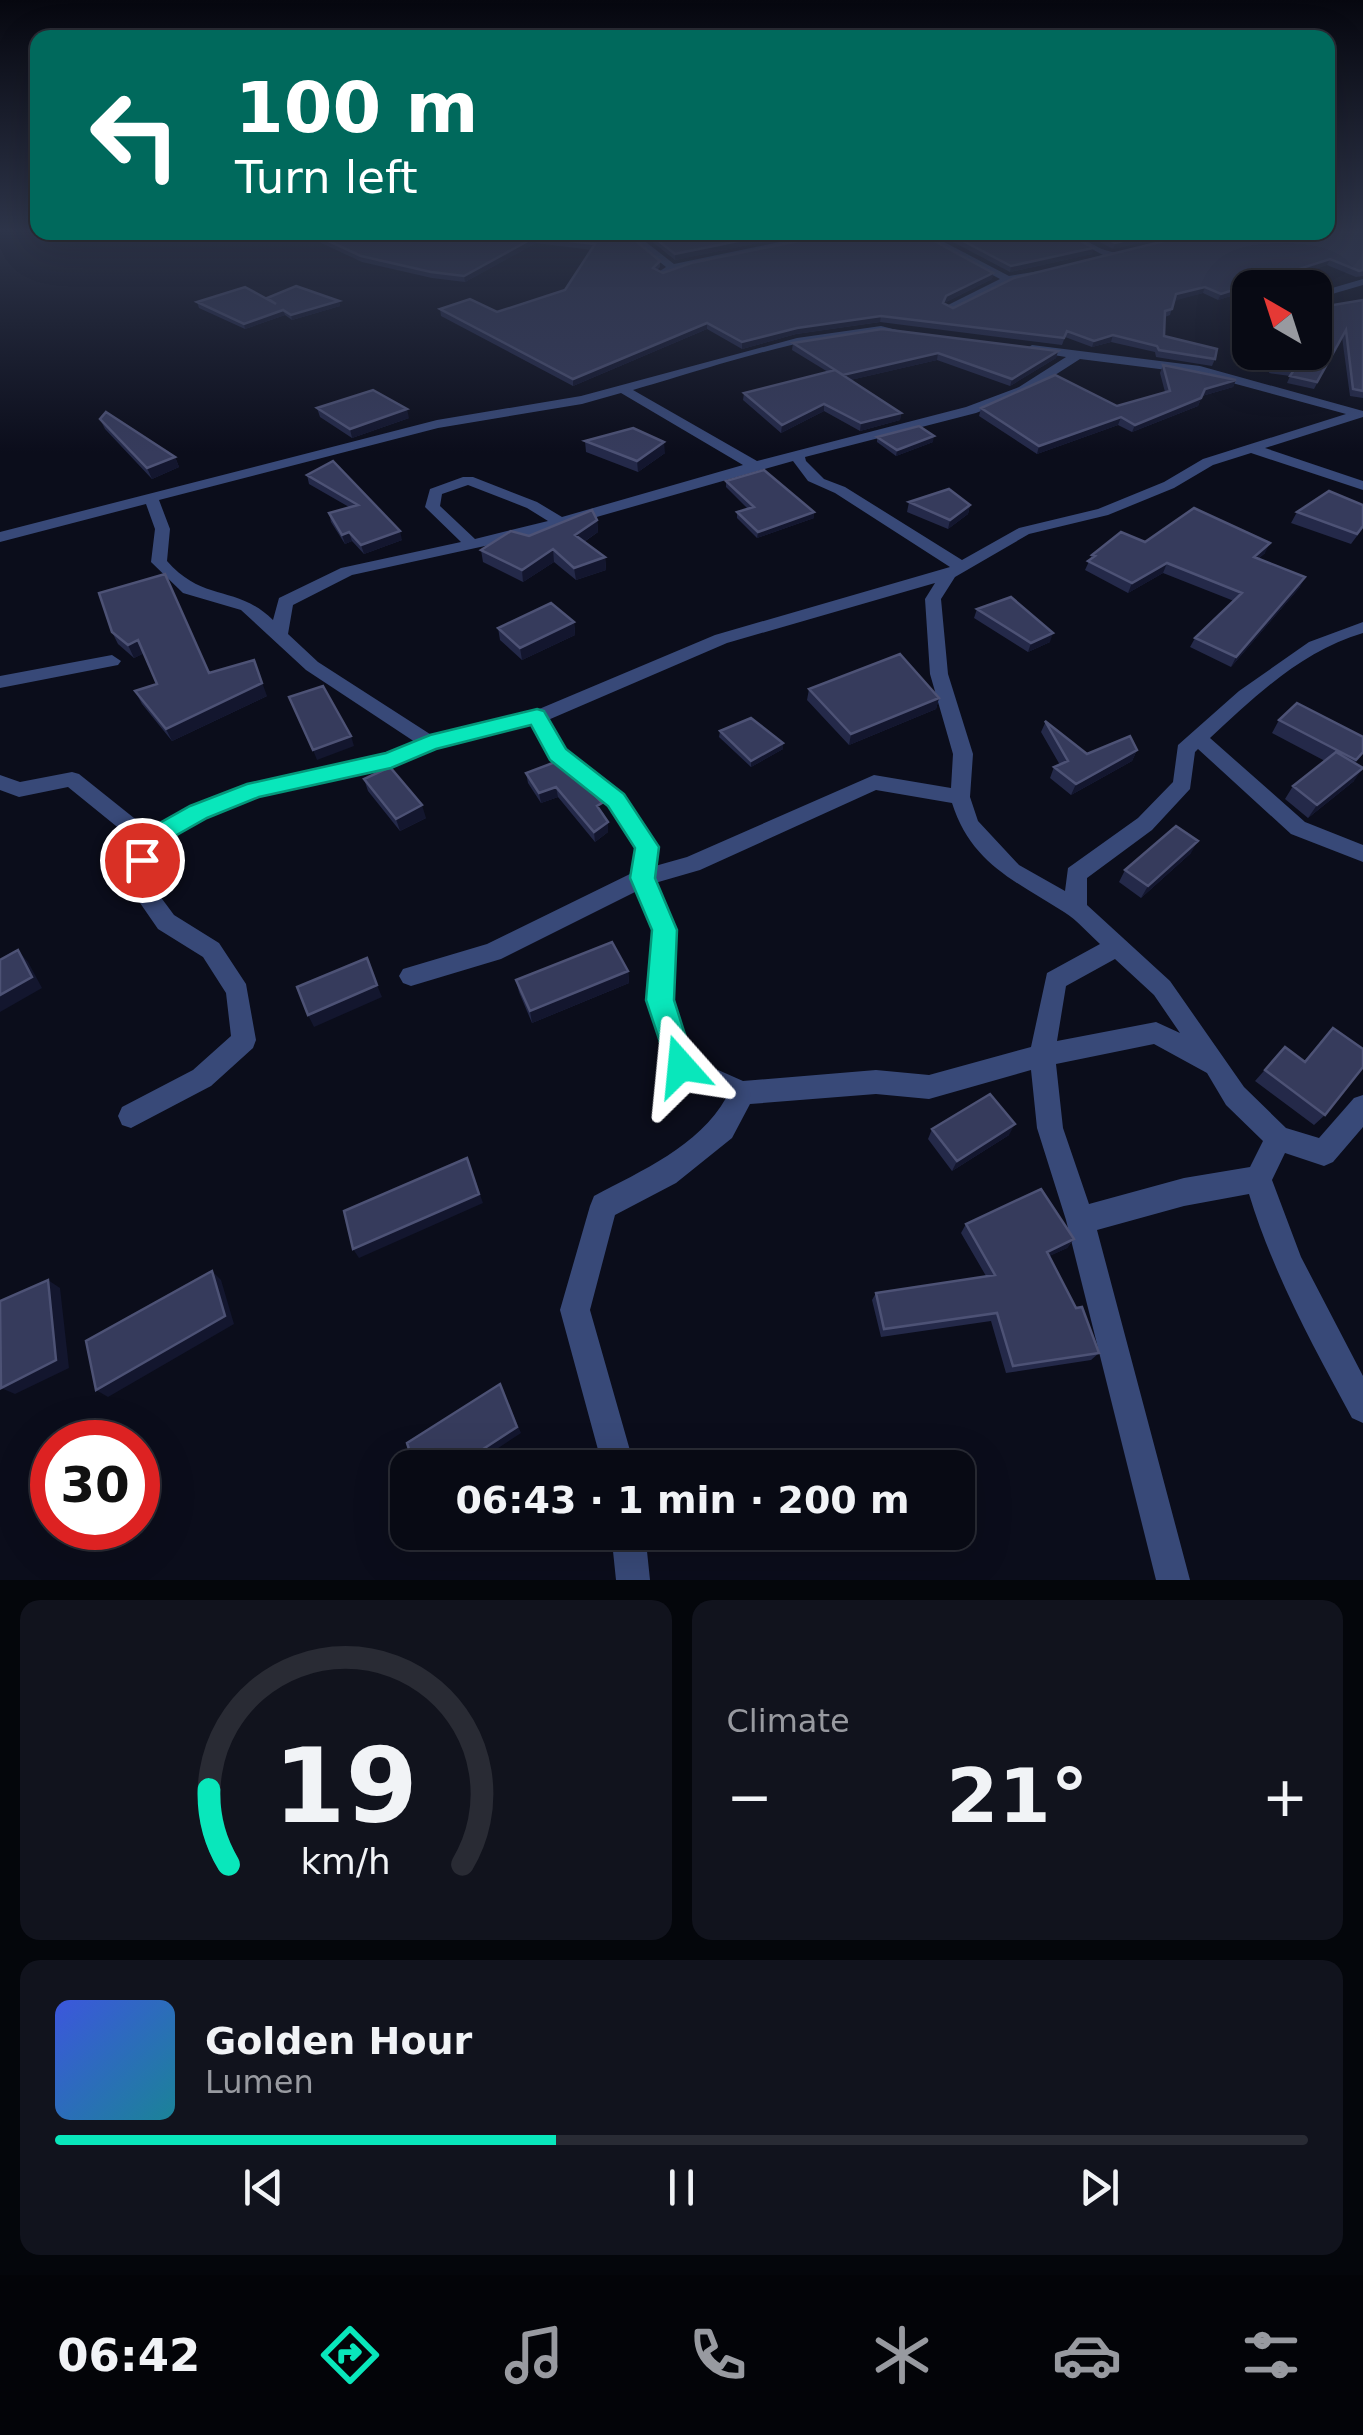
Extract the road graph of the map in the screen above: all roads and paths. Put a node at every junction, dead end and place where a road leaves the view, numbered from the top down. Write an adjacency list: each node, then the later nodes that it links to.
1 (955, 306): 2 (street)
2 (950, 308)
3 (912, 334): 6 (street)
4 (1011, 347): 5 (street)
5 (1080, 353): 7 (street); 9 (street)
6 (623, 389): 10 (street); 12 (street)
7 (1362, 414): 8 (street)
8 (1248, 447): 11 (street); 16 (street)
9 (798, 454): 10 (street); 16 (street)
10 (755, 466): 13 (street)
11 (1363, 486)
12 (150, 499): 14 (street); 18 (street)
13 (561, 523): 15 (street); 15 (street)
14 (0, 537)
15 (472, 544): 17 (street)
16 (954, 570): 23 (street); 27 (street)
17 (284, 602): 18 (street); 20 (street)
18 (244, 605): 20 (street)
19 (1363, 628): 24 (street)
20 (279, 635): 25 (street)
21 (112, 661): 22 (street)
22 (0, 682)
23 (537, 716): 25 (street); 30 (street)
24 (1198, 738): 29 (street); 31 (street)
25 (430, 743): 28 (street)
26 (0, 782): 28 (street)
27 (960, 797): 30 (street); 31 (street)
28 (148, 840): 38 (street)
29 (1363, 854)
30 (642, 878): 33 (street); 36 (street)
31 (1076, 908): 32 (street)
32 (1118, 946): 34 (street); 35 (street)
33 (411, 976)
34 (1042, 1055): 35 (street); 36 (street); 41 (street)
35 (1216, 1065): 39 (street)
36 (742, 1093): 43 (street)
37 (1363, 1107): 39 (street)
38 (131, 1116)
39 (1278, 1138): 40 (street)
40 (1258, 1179): 41 (street); 42 (street)
41 (1080, 1220): 46 (street)
42 (1363, 1407)
43 (614, 1450)
44 (630, 1550): 45 (street)
45 (633, 1580)
46 (1173, 1580)

